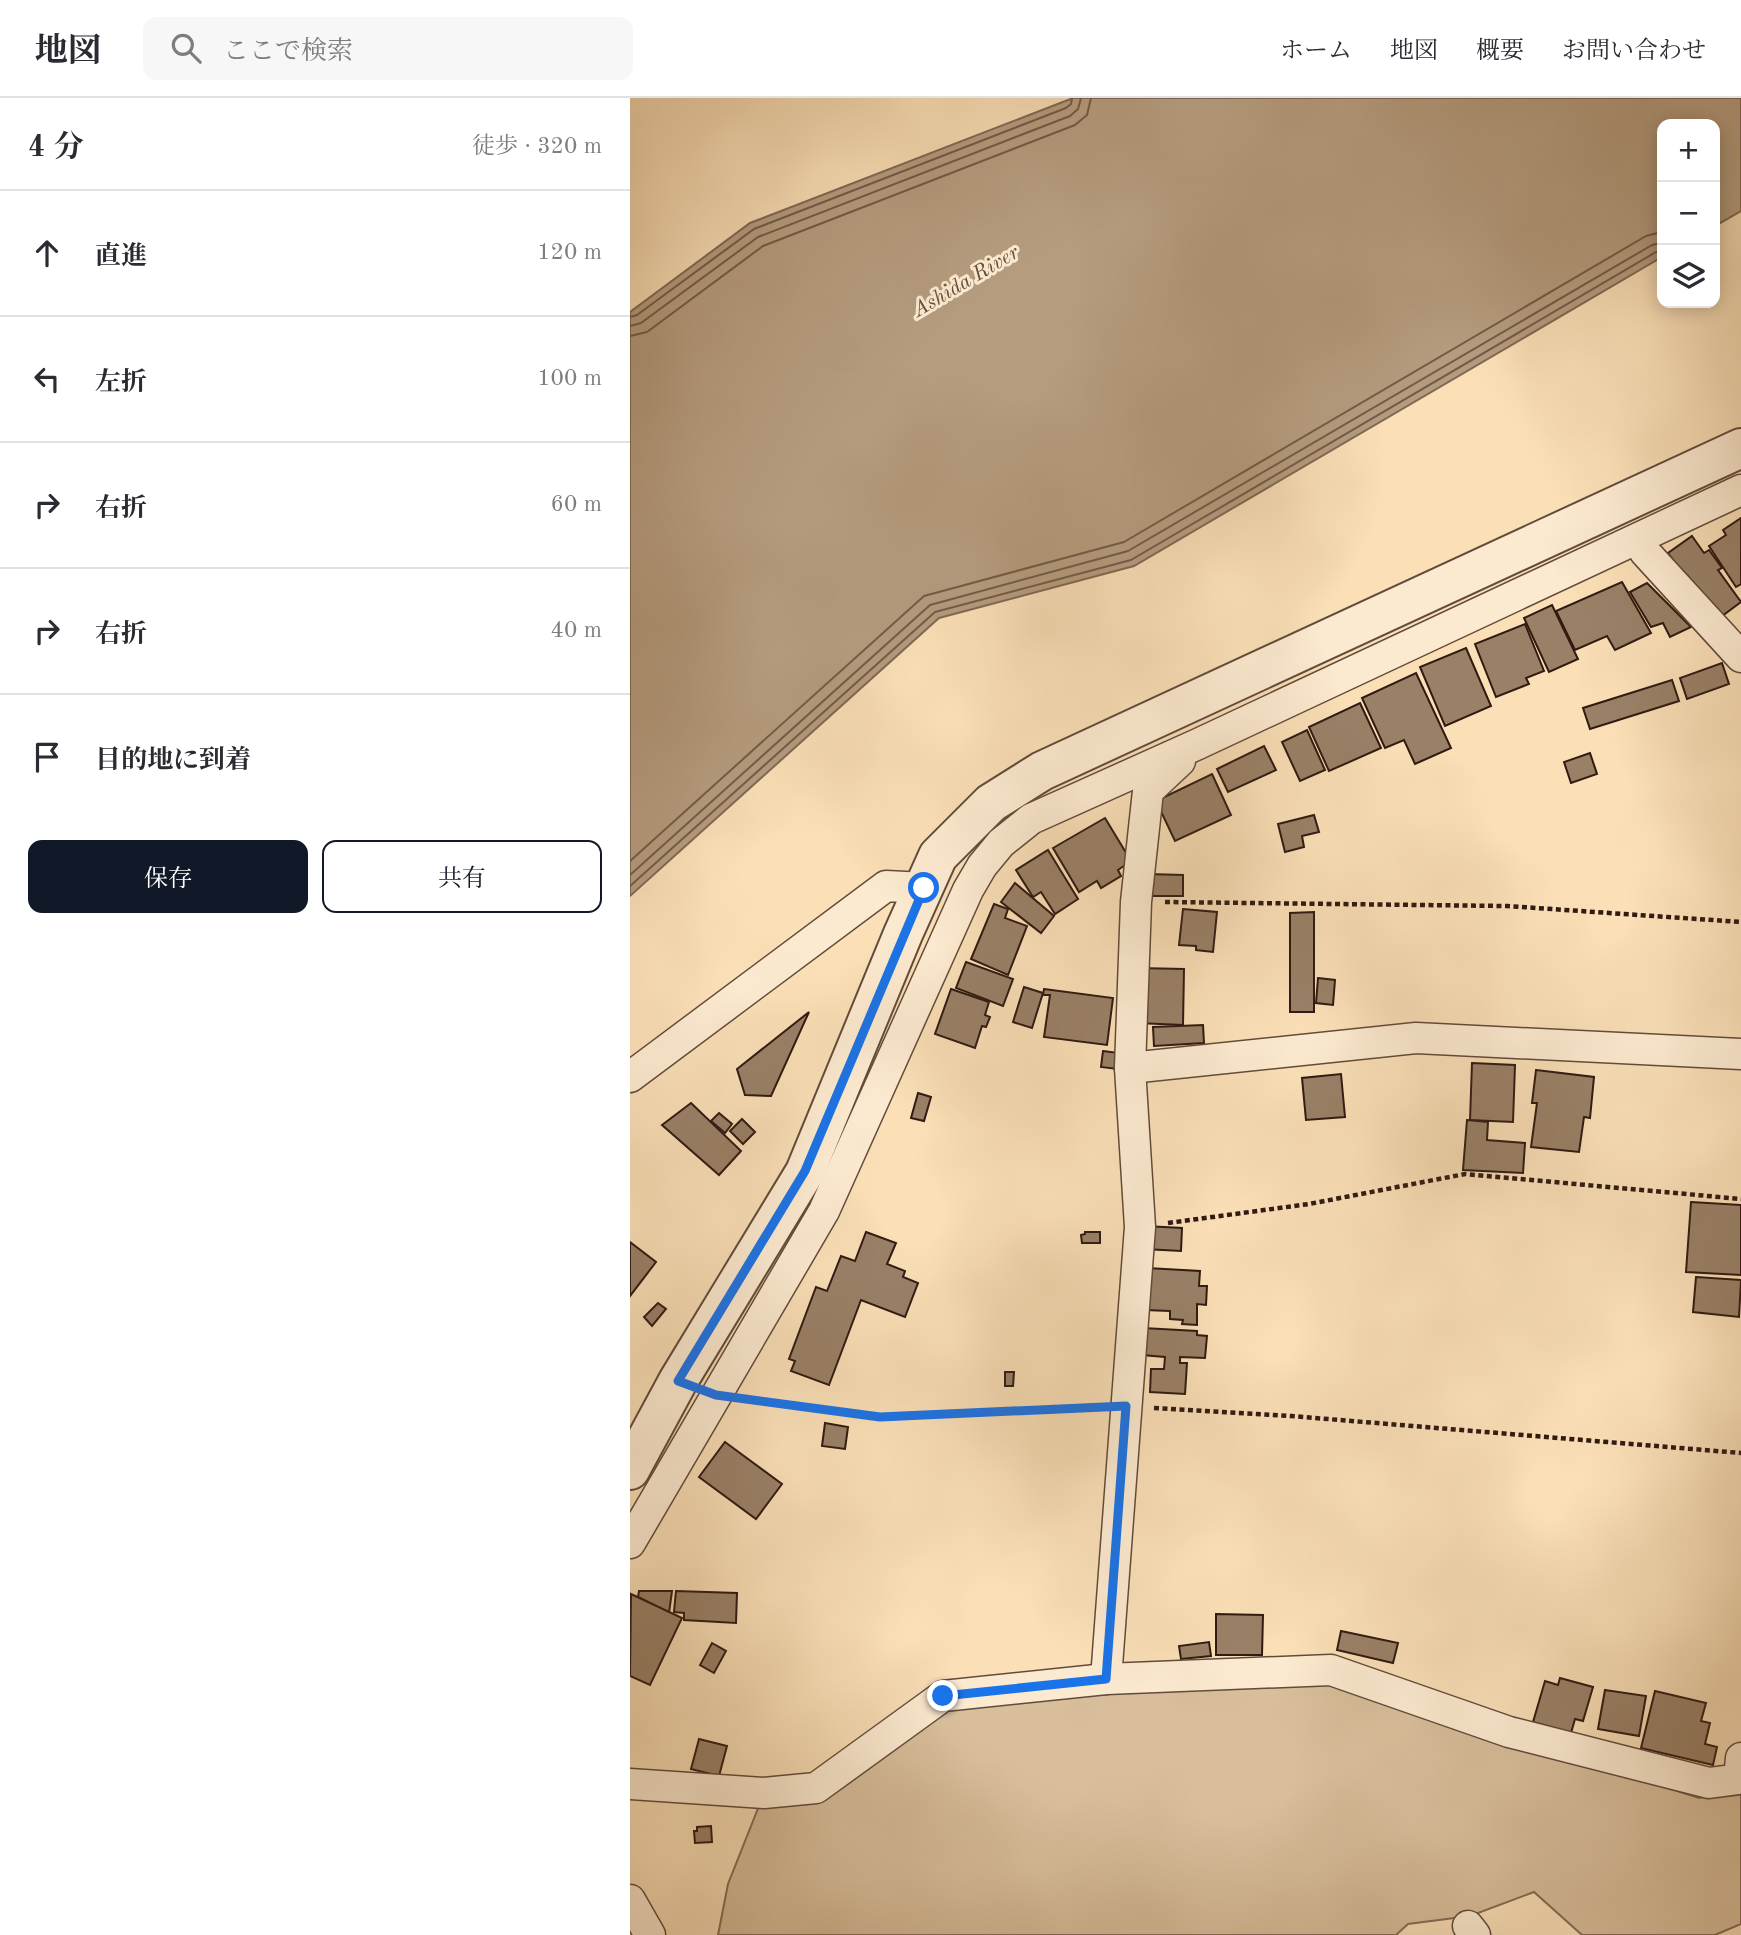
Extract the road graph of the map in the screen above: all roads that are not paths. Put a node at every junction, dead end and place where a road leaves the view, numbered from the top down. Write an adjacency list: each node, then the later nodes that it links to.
1 (1741, 448): 6 (street)
2 (1741, 490): 3 (street)
3 (1637, 539): 4 (street); 5 (street)
4 (1739, 652)
5 (1198, 744): 8 (street); 11 (street)
6 (924, 888): 9 (street); 10 (street)
7 (1741, 1054): 8 (street)
8 (1130, 1068): 12 (street)
9 (630, 1077)
10 (630, 1470)
11 (630, 1543)
12 (1106, 1679): 13 (street); 14 (street)
13 (1741, 1758)
14 (630, 1784)
15 (630, 1900): 16 (street)
16 (650, 1935)

